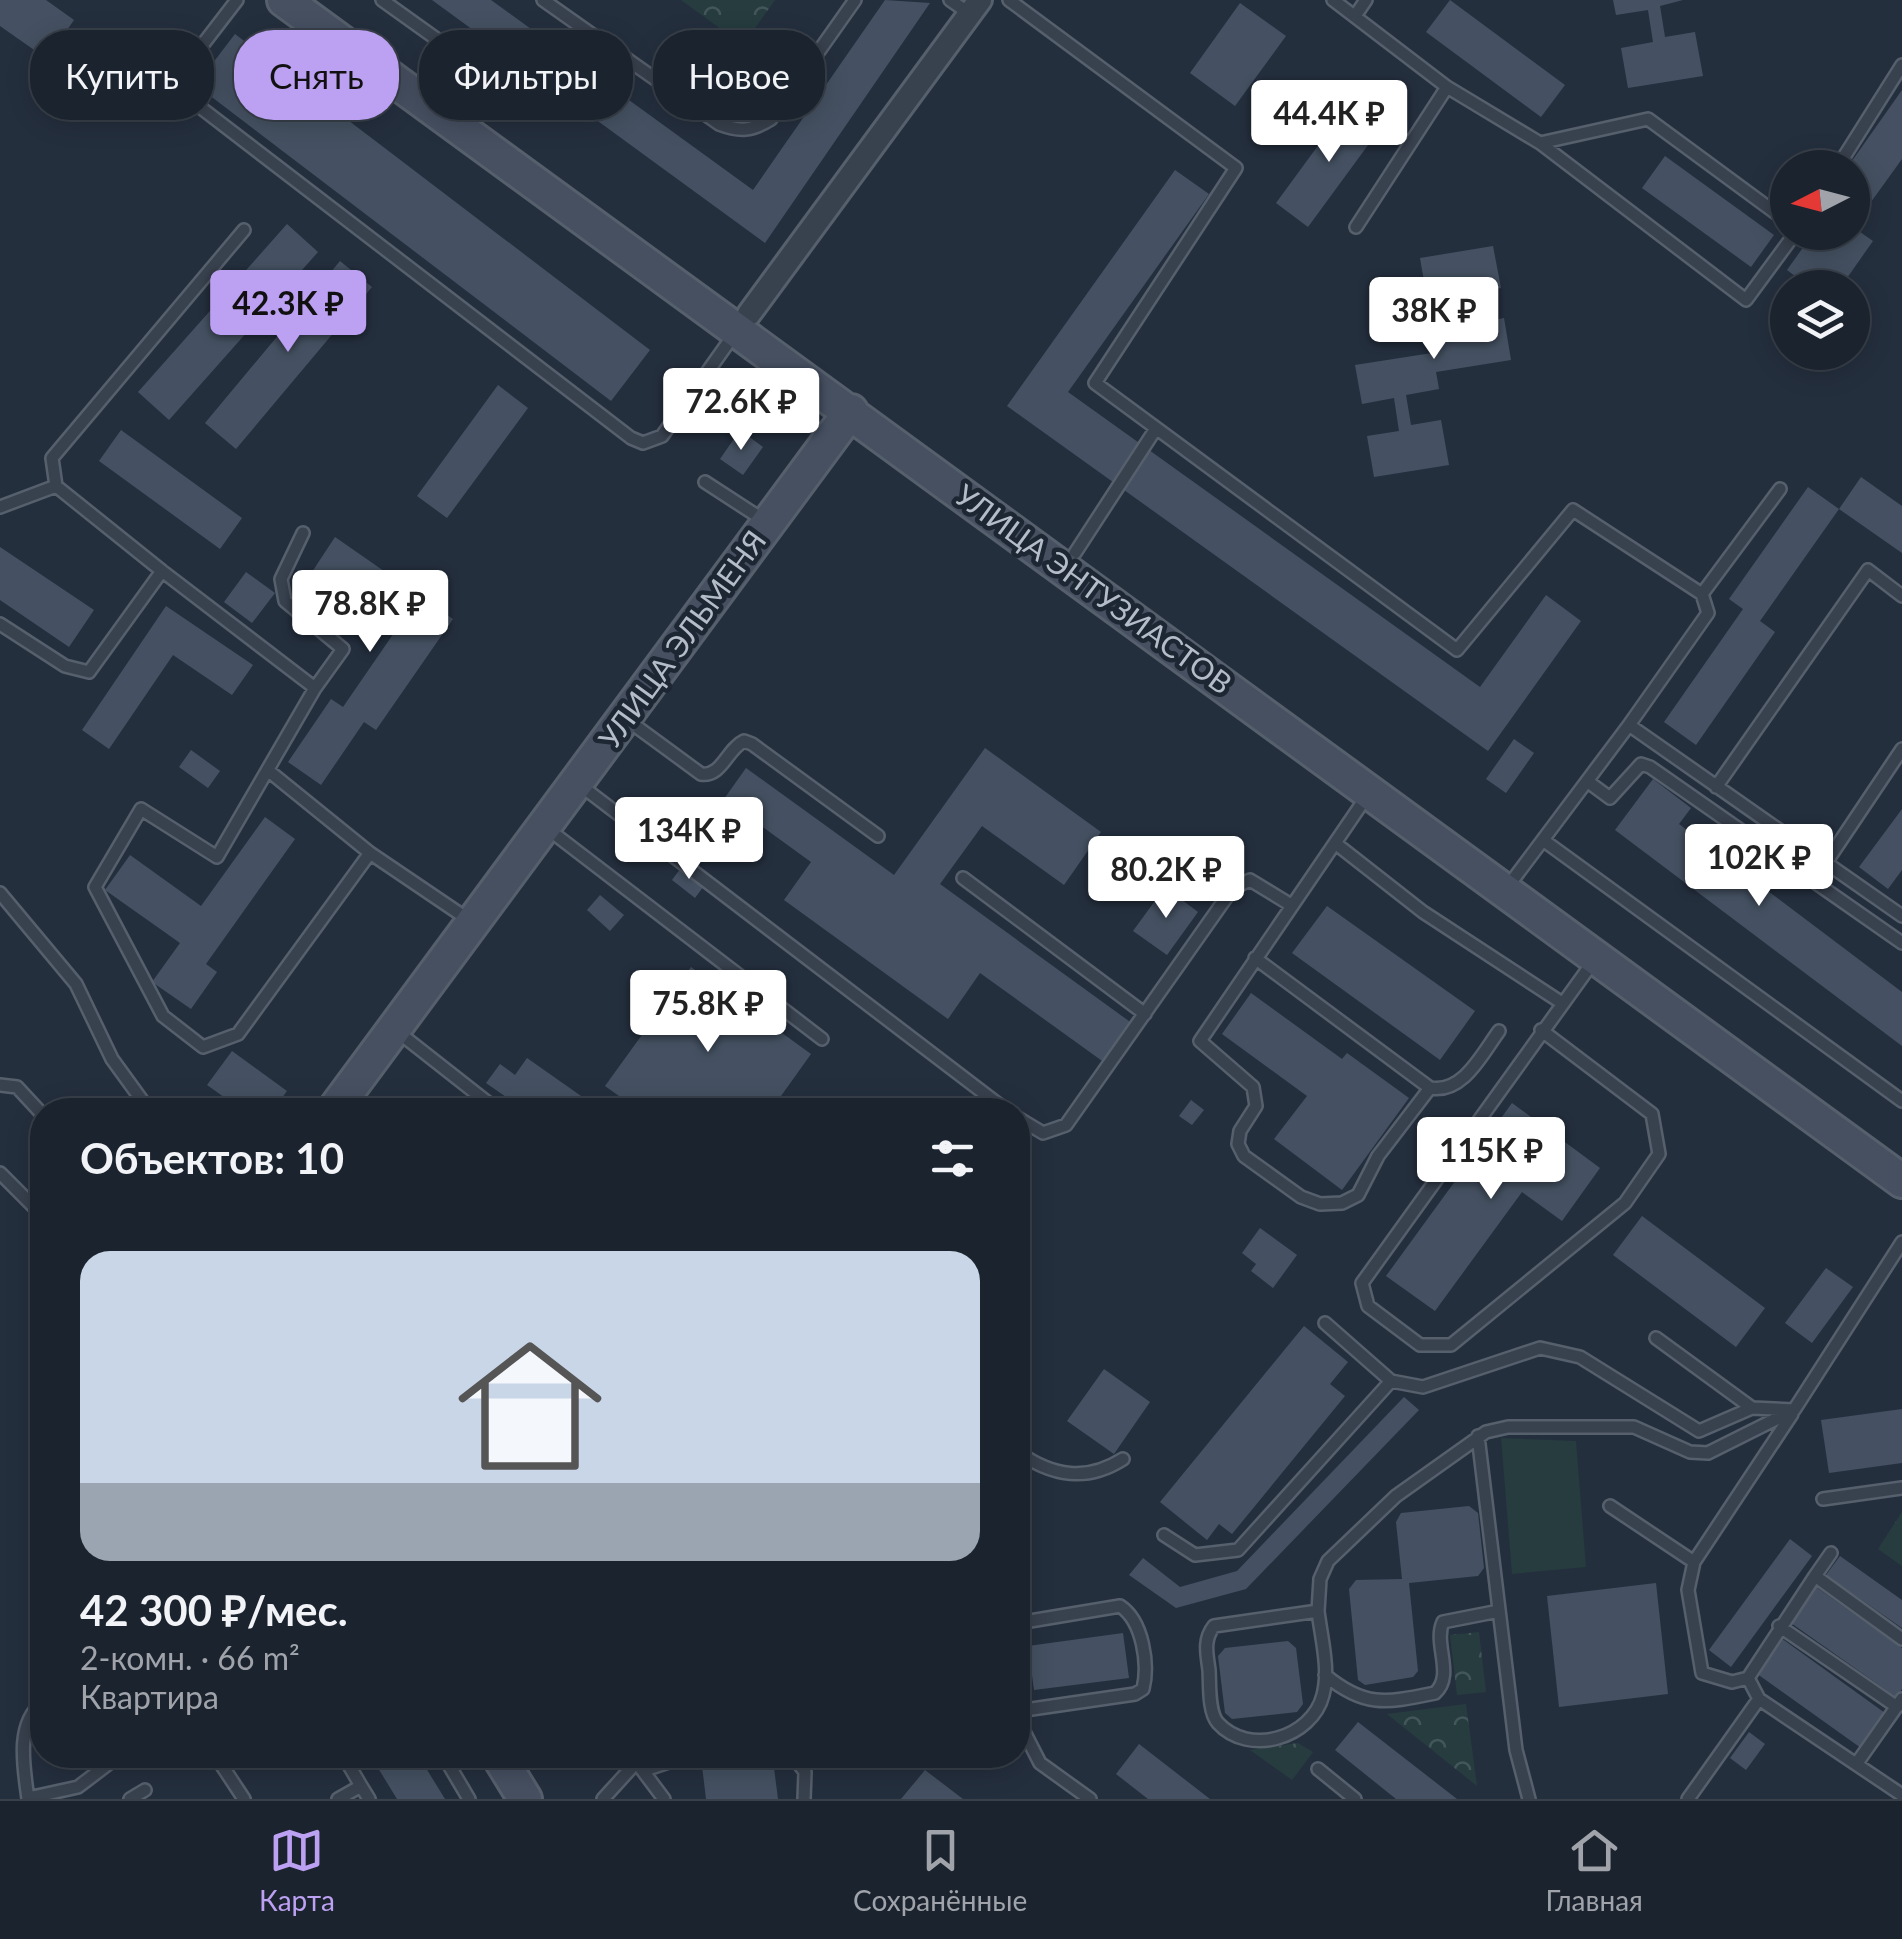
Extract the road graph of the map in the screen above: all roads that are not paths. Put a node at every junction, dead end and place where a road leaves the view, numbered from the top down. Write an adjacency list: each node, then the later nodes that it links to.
1 (237, 0): 21 (lane)
2 (382, 0): 12 (lane)
3 (543, 0): 4 (lane)
4 (855, 0)
5 (950, 0): 10 (lane)
6 (1009, 0): 23 (lane)
7 (1333, 0): 11 (lane)
8 (1366, 0): 11 (lane)
9 (297, 1): 21 (main road, УЛИЦА ЭНТУЗИАСТОВ)
10 (975, 7): 21 (street)
11 (1355, 16): 14 (lane)
12 (423, 30)
13 (1902, 65): 16 (lane)
14 (1446, 87): 15 (lane); 18 (lane)
15 (1540, 144): 17 (lane); 20 (lane)
16 (1848, 150)
17 (1770, 209)
18 (1356, 227)
19 (244, 230): 25 (lane)
20 (1783, 250)
21 (743, 322): 22 (main road, УЛИЦА ЭНТУЗИАСТОВ); 30 (main road, УЛИЦА ЭНТУЗИАСТОВ)
22 (851, 411): 28 (main road, УЛИЦА ЭЛЬМЕНЯ); 30 (main road, УЛИЦА ЭНТУЗИАСТОВ)
23 (1154, 430): 30 (lane); 32 (lane)
24 (705, 482): 28 (lane)
25 (56, 486): 27 (lane); 31 (lane)
26 (1780, 489): 32 (lane)
27 (0, 508)
28 (769, 524): 36 (main road, УЛИЦА ЭЛЬМЕНЯ)
29 (303, 533): 35 (lane)
30 (1070, 561): 42 (main road, УЛИЦА ЭНТУЗИАСТОВ)
31 (162, 571): 34 (lane); 35 (lane)
32 (1702, 594): 37 (lane)
33 (1902, 596): 43 (lane)
34 (0, 624)
35 (315, 688): 39 (lane)
36 (625, 718): 41 (main road, УЛИЦА ЭЛЬМЕНЯ); 45 (lane)
37 (1629, 725): 40 (lane); 43 (lane)
38 (1902, 749): 49 (lane)
39 (270, 772): 48 (lane); 48 (lane)
40 (1588, 781): 46 (lane); 56 (lane)
41 (577, 783): 44 (main road, УЛИЦА ЭЛЬМЕНЯ); 70 (lane)
42 (1374, 785): 47 (lane); 51 (main road, УЛИЦА ЭНТУЗИАСТОВ)
43 (1716, 787): 49 (lane)
44 (545, 826): 55 (main road, УЛИЦА ЭЛЬМЕНЯ); 64 (lane)
45 (878, 836)
46 (1544, 840): 51 (lane); 72 (lane)
47 (1335, 843): 53 (lane); 59 (lane)
48 (370, 852): 55 (lane)
49 (1825, 864): 54 (lane)
50 (963, 878): 60 (lane)
51 (1510, 884): 57 (main road, УЛИЦА ЭНТУЗИАСТОВ)
52 (0, 893): 67 (lane)
53 (1292, 906): 58 (lane); 60 (lane)
54 (1902, 916)
55 (472, 922): 61 (main road, УЛИЦА ЭЛЬМЕНЯ)
56 (1902, 944)
57 (1602, 951): 59 (lane); 74 (main road, УЛИЦА ЭНТУЗИАСТОВ); 76 (main road, УЛИЦА ЭНТУЗИАСТОВ)
58 (1254, 958): 66 (lane); 66 (lane)
59 (1562, 1003): 62 (lane)
60 (1145, 1014): 73 (lane)
61 (394, 1029): 68 (main road, УЛИЦА ЭЛЬМЕНЯ); 69 (lane)
62 (1542, 1030): 62 (lane)
63 (1499, 1031): 66 (lane)
64 (822, 1039)
65 (0, 1085): 71 (lane)
66 (1430, 1088)
67 (139, 1098)
68 (343, 1098)
69 (482, 1098)
70 (990, 1098)
71 (30, 1100)
72 (1902, 1101)
73 (1030, 1125)
74 (1902, 1160)
75 (0, 1172): 77 (lane)
76 (1902, 1181)
77 (30, 1202)
78 (1902, 1242): 83 (lane)
79 (1325, 1323): 81 (lane)
80 (1656, 1338): 82 (lane)
81 (1391, 1381): 82 (lane); 90 (lane)
82 (1752, 1408): 83 (lane)
83 (1794, 1410): 84 (lane); 92 (lane)
84 (1478, 1436): 94 (lane); 95 (lane)
85 (1124, 1458): 86 (lane)
86 (1030, 1461)
87 (1902, 1488): 88 (lane)
88 (1823, 1499)
89 (1610, 1506): 92 (lane)
90 (1164, 1534)
91 (1832, 1553): 93 (lane)
92 (1694, 1562): 100 (lane)
93 (1815, 1576): 97 (lane); 98 (lane)
94 (1318, 1611): 99 (lane); 99 (lane)
95 (1499, 1611): 99 (lane); 131 (lane)
96 (1030, 1621): 103 (lane)
97 (1779, 1626): 100 (lane); 102 (lane)
98 (1902, 1639)
99 (1325, 1675)
100 (1748, 1678): 101 (lane)
101 (1759, 1699): 106 (lane); 132 (lane)
102 (1899, 1703): 106 (lane)
103 (1030, 1709)
104 (30, 1722): 119 (lane)
105 (1030, 1743): 129 (lane)
106 (1857, 1762): 118 (lane)
107 (103, 1768): 119 (lane)
108 (224, 1768): 121 (lane)
109 (351, 1768): 116 (lane)
110 (451, 1768): 124 (lane)
111 (506, 1768): 125 (main road)
112 (631, 1768): 126 (lane)
113 (644, 1768): 127 (lane)
114 (801, 1768): 128 (lane)
115 (1318, 1769): 130 (lane)
116 (361, 1786): 122 (lane); 123 (lane)
117 (144, 1790): 120 (lane)
118 (1902, 1795)
119 (28, 1799)
120 (130, 1799)
121 (244, 1799)
122 (338, 1799)
123 (369, 1799)
124 (469, 1799)
125 (525, 1799)
126 (602, 1799)
127 (664, 1799)
128 (804, 1799)
129 (1090, 1799)
130 (1355, 1799)
131 (1529, 1799)
132 (1688, 1799)

